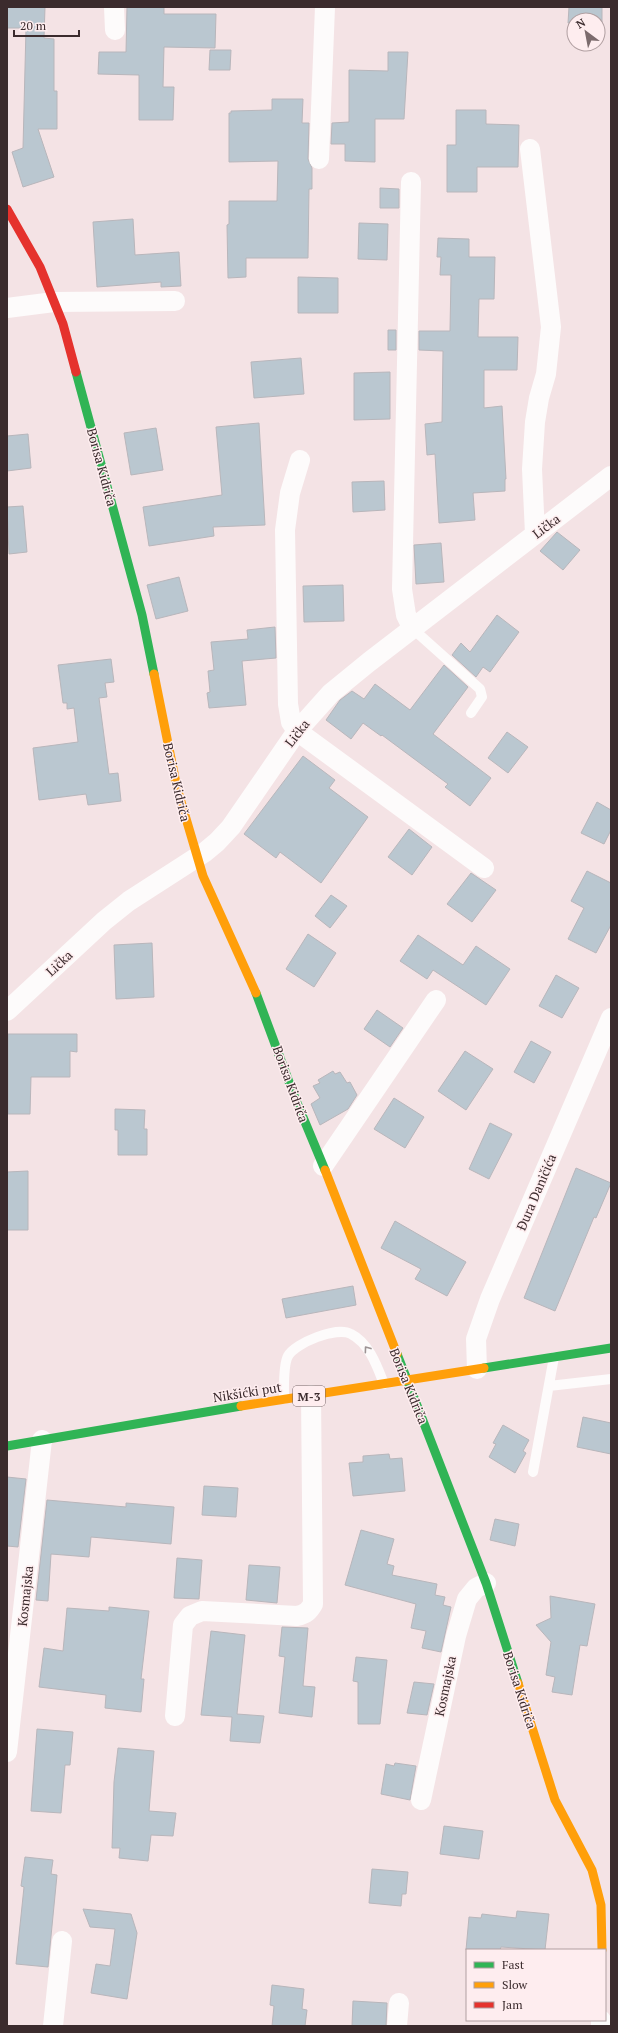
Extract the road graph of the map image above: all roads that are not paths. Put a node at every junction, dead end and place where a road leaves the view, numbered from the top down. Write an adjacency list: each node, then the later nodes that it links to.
1 (114, 7): 3 (street)
2 (324, 7): 5 (street)
3 (116, 30)
4 (530, 150): 13 (street)
5 (319, 159)
6 (411, 182): 14 (street)
7 (7, 209): 9 (street, Borisa Kidriča)
8 (175, 301): 9 (street)
9 (54, 302): 10 (street); 17 (street, Borisa Kidriča)
10 (7, 308)
11 (300, 460): 16 (street)
12 (611, 476): 13 (street, Lička)
13 (535, 534): 14 (street, Lička)
14 (413, 629): 15 (lane); 16 (street, Lička)
15 (471, 713)
16 (297, 730): 17 (street, Lička); 18 (street)
17 (197, 857): 20 (street, Lička); 22 (street, Borisa Kidriča)
18 (484, 868)
19 (436, 1000): 22 (street)
20 (7, 1011)
21 (611, 1018): 25 (street, Đura Daničića)
22 (323, 1166): 27 (street, Borisa Kidriča)
23 (611, 1348): 24 (street, Nikšićki put / M-3)
24 (554, 1356): 25 (street, Nikšićki put / M-3); 29 (lane)
25 (477, 1369): 27 (street, Nikšićki put / M-3)
26 (611, 1379): 29 (lane)
27 (407, 1381): 28 (street, Nikšićki put / M-3); 35 (street, Borisa Kidriča)
28 (384, 1384): 30 (street, Nikšićki put / M-3); 31 (lane, one-way to 31)
29 (549, 1386): 34 (lane)
30 (311, 1396): 31 (street, Nikšićki put / M-3); 36 (street)
31 (284, 1399): 32 (street, Nikšićki put / M-3)
32 (42, 1440): 33 (street, Nikšićki put / M-3); 37 (street, Kosmajska)
33 (7, 1446)
34 (533, 1472)
35 (486, 1583): 38 (street, Kosmajska); 40 (street, Borisa Kidriča)
36 (175, 1716)
37 (7, 1752)
38 (421, 1800)
39 (62, 1942): 42 (street)
40 (602, 1949)
41 (399, 2003): 43 (street)
42 (53, 2026)
43 (397, 2026)

